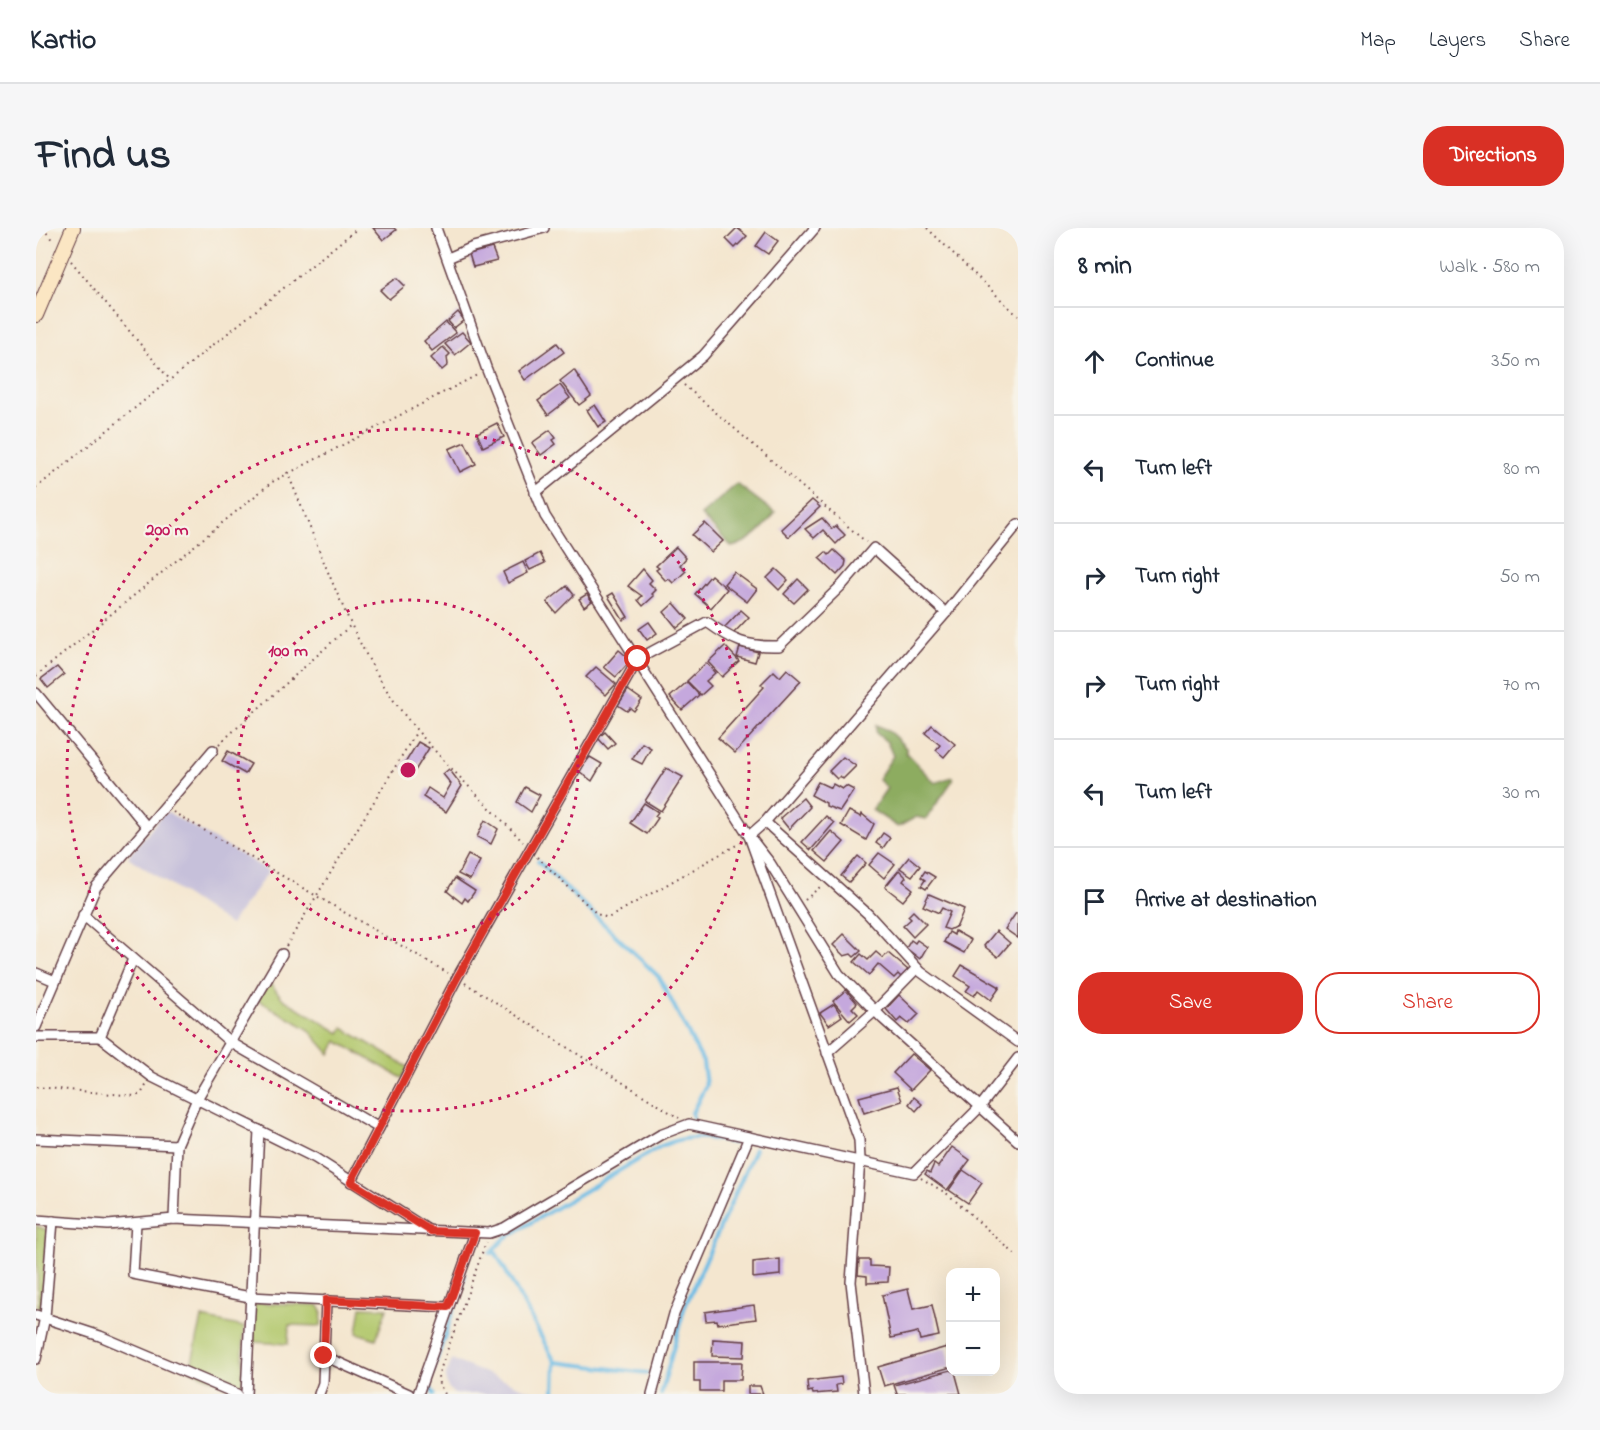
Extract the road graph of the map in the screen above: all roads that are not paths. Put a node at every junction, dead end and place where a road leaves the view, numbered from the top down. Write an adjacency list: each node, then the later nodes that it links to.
1 (73, 228): 6 (main road)
2 (436, 228): 5 (street)
3 (544, 228): 5 (street)
4 (815, 228): 7 (street)
5 (448, 258): 7 (street)
6 (36, 315)
7 (535, 493): 10 (street)
8 (1017, 529): 9 (street)
9 (946, 613): 10 (street); 13 (street)
10 (638, 659): 15 (street); 32 (street)
11 (36, 693): 14 (street)
12 (213, 750): 14 (street)
13 (765, 822): 15 (street); 19 (street)
14 (147, 827): 16 (street)
15 (749, 836): 22 (street); 28 (street)
16 (83, 915): 18 (street); 21 (street)
17 (282, 954): 26 (street)
18 (133, 959): 25 (street); 26 (street)
19 (917, 968): 22 (street); 27 (street)
20 (36, 973): 21 (street)
21 (55, 981): 23 (street)
22 (875, 1011): 28 (street); 31 (street)
23 (36, 1027)
24 (36, 1037): 25 (street)
25 (100, 1037): 30 (street)
26 (230, 1042): 30 (street); 32 (street)
27 (1018, 1042)
28 (827, 1053): 38 (street)
29 (1018, 1058): 31 (street)
30 (197, 1099): 33 (street); 37 (street)
31 (980, 1107): 36 (street); 38 (street)
32 (379, 1128): 39 (street)
33 (259, 1130): 39 (street); 44 (street)
34 (749, 1137): 38 (street); 46 (street); 58 (street)
35 (36, 1139): 37 (street)
36 (1018, 1141)
37 (177, 1145): 40 (street)
38 (860, 1160): 59 (street)
39 (351, 1182): 45 (street)
40 (174, 1219): 43 (street); 44 (street)
41 (36, 1220): 42 (street)
42 (53, 1221): 43 (street); 50 (street)
43 (136, 1223): 47 (street)
44 (254, 1223): 45 (street); 47 (street)
45 (431, 1231): 46 (street)
46 (475, 1233): 49 (street)
47 (250, 1297): 48 (street); 54 (street)
48 (326, 1300): 49 (street); 51 (street)
49 (448, 1307): 57 (street)
50 (41, 1316): 52 (street); 53 (street)
51 (324, 1356): 55 (street); 56 (street)
52 (36, 1359)
53 (237, 1394)
54 (246, 1394)
55 (319, 1394)
56 (409, 1394)
57 (418, 1394)
58 (652, 1394)
59 (864, 1394)

